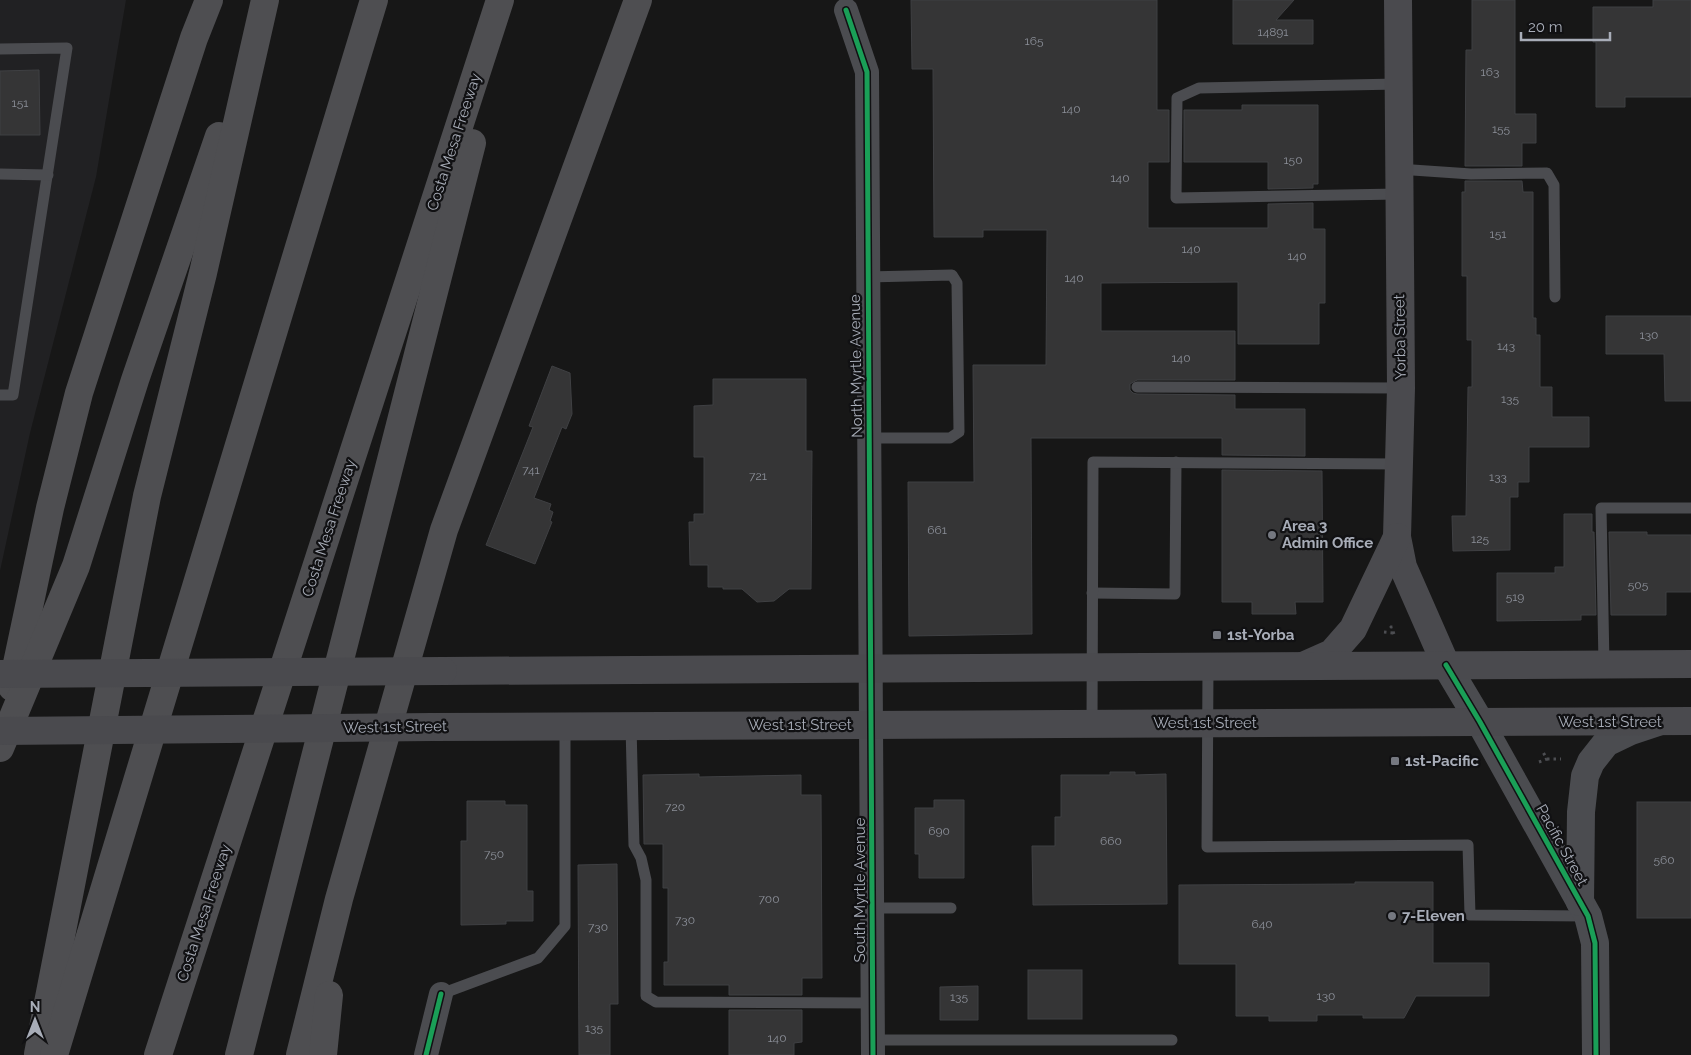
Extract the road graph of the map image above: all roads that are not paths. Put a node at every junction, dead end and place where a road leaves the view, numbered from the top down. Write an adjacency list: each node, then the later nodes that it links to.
1 (209, 0): 42 (highway)
2 (265, 0): 43 (highway); 52 (highway)
3 (374, 0): 53 (highway)
4 (500, 0): 54 (highway, Costa Mesa Freeway)
5 (509, 0): 55 (highway)
6 (638, 0): 44 (highway)
7 (1398, 0): 10 (main road, Yorba Street)
8 (846, 10): 14 (street, North Myrtle Avenue)
9 (0, 48): 12 (lane)
10 (1398, 84): 13 (main road, Yorba Street); 13 (lane)
11 (0, 174): 12 (lane)
12 (48, 175): 18 (lane)
13 (1398, 182): 15 (lane); 17 (main road, Yorba Street)
14 (868, 277): 19 (street, North Myrtle Avenue); 19 (lane)
15 (1555, 297)
16 (1137, 387): 17 (lane)
17 (1400, 388): 21 (main road, Yorba Street)
18 (0, 395)
19 (870, 438): 31 (street, North Myrtle Avenue)
20 (1176, 462): 21 (lane); 24 (lane); 24 (lane)
21 (1400, 464): 23 (main road, Yorba Street)
22 (1691, 508): 25 (lane)
23 (1397, 537): 27 (main road, Yorba Street); 28 (main road)
24 (1092, 593): 29 (lane)
25 (1604, 664): 26 (main road); 27 (main road)
26 (1691, 664)
27 (1446, 665): 28 (main road); 35 (street, Pacific Street)
28 (1303, 666): 30 (main road)
29 (1092, 667): 30 (main road); 31 (main road); 37 (lane)
30 (1208, 667): 36 (lane)
31 (871, 668): 32 (main road, bridge); 38 (street, North Myrtle Avenue)
32 (0, 674)
33 (1662, 721): 34 (main road, West 1st Street); 35 (main road, West 1st Street); 47 (street)
34 (1691, 721)
35 (1480, 722): 36 (main road, West 1st Street); 47 (street, Pacific Street)
36 (1208, 723): 37 (main road, West 1st Street); 47 (lane)
37 (1092, 724): 38 (main road, West 1st Street)
38 (872, 725): 40 (main road, West 1st Street); 45 (street, South Myrtle Avenue)
39 (565, 726): 40 (main road, West 1st Street); 41 (main road, West 1st Street, bridge); 48 (lane)
40 (631, 726): 49 (lane)
41 (0, 731)
42 (0, 743)
43 (0, 748)
44 (339, 899): 56 (highway); 57 (highway)
45 (872, 908): 46 (lane); 49 (street, South Myrtle Avenue)
46 (951, 908)
47 (1584, 910): 59 (street, Pacific Street)
48 (441, 994): 58 (street)
49 (873, 1003): 51 (street, South Myrtle Avenue)
50 (1172, 1040): 51 (lane)
51 (873, 1047)
52 (38, 1055)
53 (54, 1055)
54 (158, 1055)
55 (239, 1055)
56 (300, 1055)
57 (323, 1055)
58 (426, 1055)
59 (1596, 1055)

